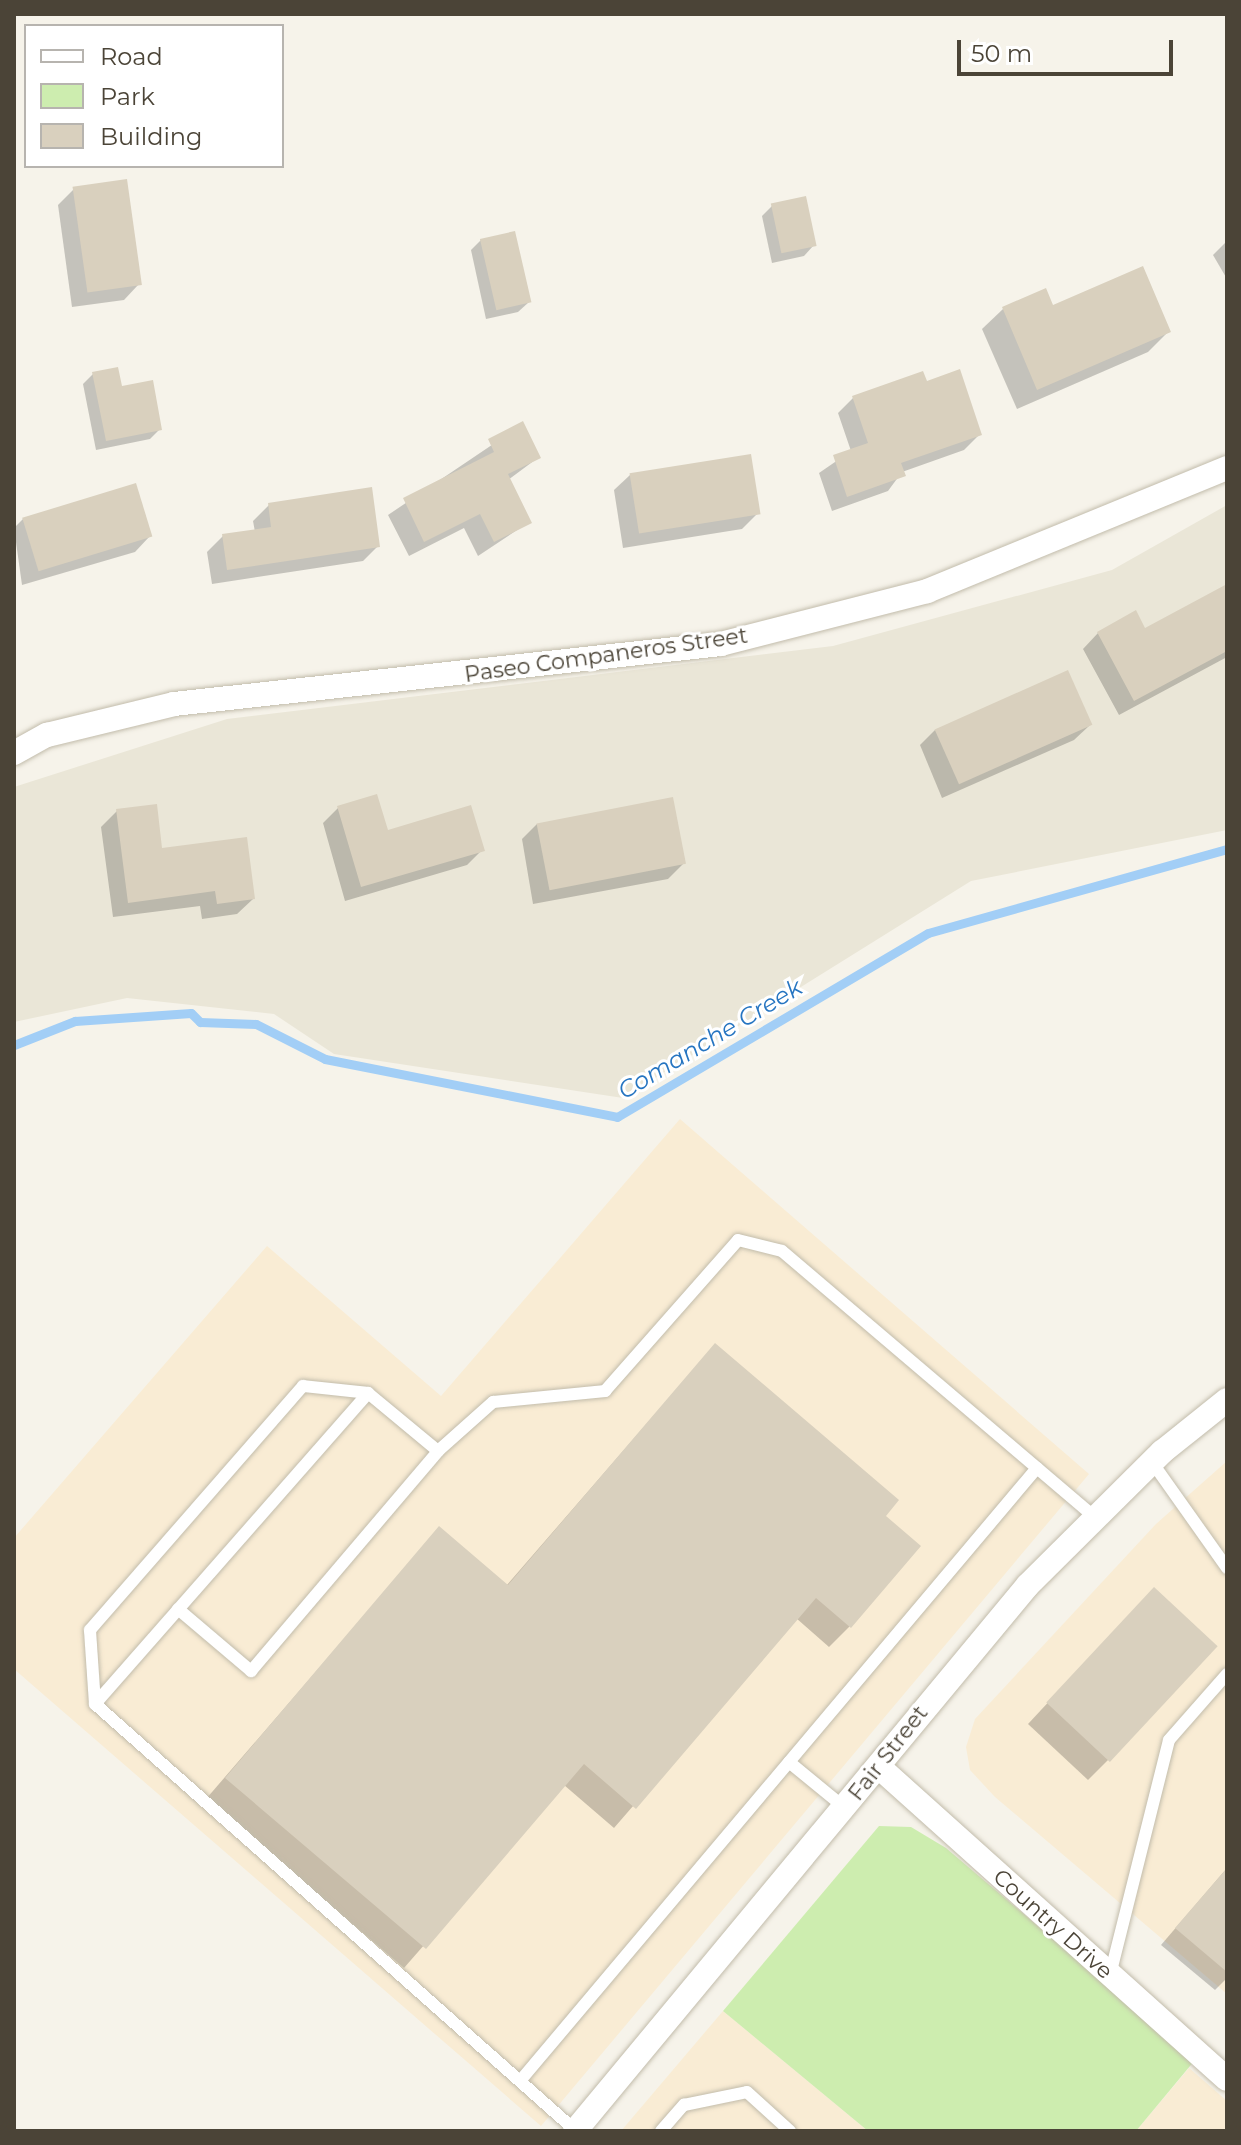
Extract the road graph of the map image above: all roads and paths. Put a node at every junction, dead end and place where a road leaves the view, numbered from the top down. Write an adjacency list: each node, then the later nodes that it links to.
1 (1227, 468): 2 (street, Paseo Companeros Street)
2 (14, 753)
3 (368, 1393): 5 (lane); 10 (lane); 12 (lane)
4 (1227, 1400): 6 (street, Fair Street)
5 (438, 1451): 7 (lane); 10 (lane)
6 (1152, 1462): 8 (street, Fair Street); 9 (lane)
7 (1037, 1468): 8 (lane); 13 (lane)
8 (1096, 1518): 14 (street, Fair Street)
9 (1227, 1568)
10 (178, 1609): 12 (lane)
11 (1227, 1674): 16 (lane)
12 (95, 1704): 18 (lane)
13 (789, 1762): 15 (lane); 18 (lane)
14 (879, 1767): 15 (street, Fair Street); 16 (street, Country Drive)
15 (846, 1808): 19 (street, Fair Street)
16 (1110, 1975): 17 (street, Country Drive)
17 (1227, 2079)
18 (520, 2081): 19 (lane)
19 (576, 2131)
20 (661, 2131): 21 (lane)
21 (790, 2131)

